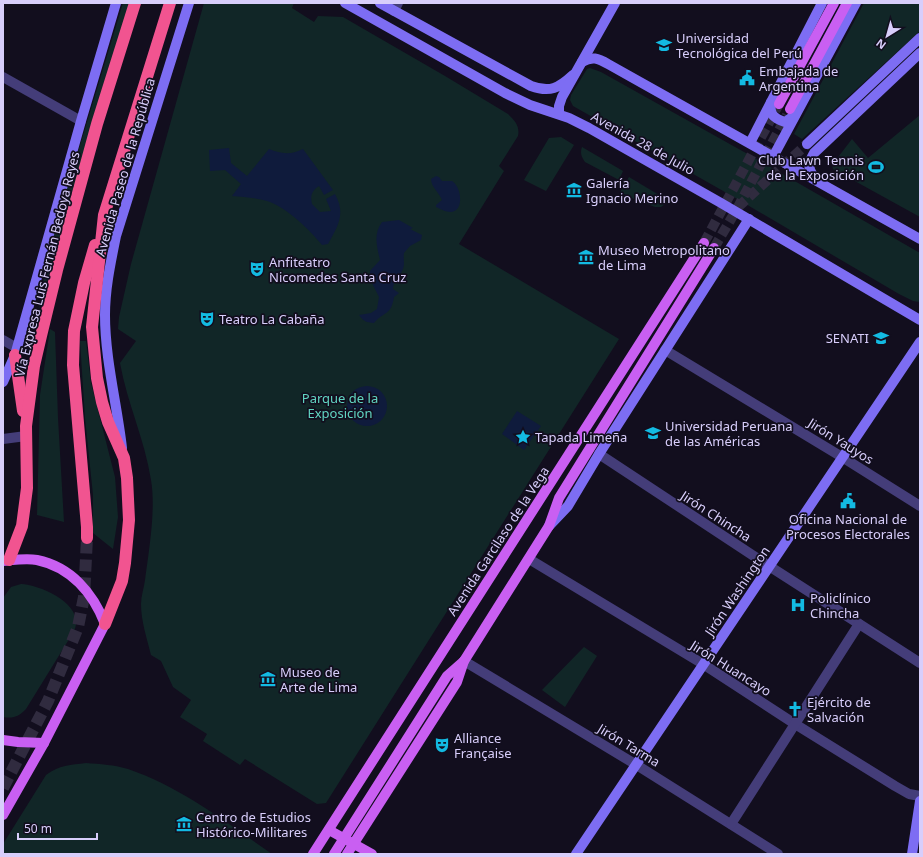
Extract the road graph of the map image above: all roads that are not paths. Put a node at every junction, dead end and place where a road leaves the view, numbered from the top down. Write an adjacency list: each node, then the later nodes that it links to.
1 (116, 3): 21 (main road)
2 (135, 3): 39 (highway, Vía Expresa Luis Fernán Bedoya Reyes)
3 (170, 3): 26 (highway)
4 (189, 3): 43 (main road, Avenida Paseo de la República)
5 (345, 3): 20 (main road, Avenida 28 de Julio)
6 (380, 3): 12 (main road)
7 (615, 3): 15 (main road)
8 (822, 3): 18 (main road)
9 (834, 3): 18 (main road)
10 (847, 3): 19 (main road)
11 (856, 3): 19 (main road)
12 (396, 7): 16 (main road)
13 (920, 38): 23 (main road)
14 (920, 53): 25 (main road)
15 (582, 62): 16 (main road); 22 (main road)
16 (573, 75): 20 (main road)
17 (3, 77): 21 (street)
18 (775, 102): 19 (main road); 22 (main road)
19 (795, 109): 24 (main road)
20 (559, 114): 27 (main road, Avenida 28 de Julio)
21 (81, 121): 37 (main road)
22 (750, 143): 24 (main road)
23 (807, 144)
24 (774, 157): 25 (main road)
25 (820, 183): 28 (main road)
26 (104, 215): 43 (highway); 46 (highway)
27 (749, 219): 31 (main road, Avenida 28 de Julio); 36 (main road, Avenida Garcilaso de la Vega)
28 (920, 239)
29 (704, 242): 63 (main road, Avenida Garcilaso de la Vega)
30 (714, 248): 45 (main road, Avenida Garcilaso de la Vega)
31 (899, 308): 32 (main road); 33 (main road, Avenida 28 de Julio)
32 (920, 312)
33 (920, 320)
34 (3, 340): 37 (street)
35 (920, 342): 42 (main road, Jirón Washington)
36 (666, 350): 41 (main road, Avenida Garcilaso de la Vega); 42 (street, Jirón Yauyos)
37 (16, 352): 38 (main road); 39 (highway)
38 (3, 382)
39 (26, 431): 40 (street); 48 (highway, Vía Expresa Luis Fernán Bedoya Reyes)
40 (3, 439)
41 (598, 454): 45 (main road, Avenida Garcilaso de la Vega); 49 (street, Jirón Chincha)
42 (842, 457): 44 (street, Jirón Yauyos); 49 (main road, Jirón Washington)
43 (124, 458): 50 (highway, Avenida Paseo de la República)
44 (920, 506)
45 (549, 526): 47 (main road, Avenida Garcilaso de la Vega)
46 (87, 538)
47 (529, 559): 52 (main road, Avenida Garcilaso de la Vega); 54 (street, Jirón Huancayo)
48 (5, 563): 50 (main road)
49 (769, 566): 51 (street, Jirón Chincha); 54 (main road, Jirón Washington)
50 (105, 624): 57 (main road, Avenida Paseo de la República)
51 (859, 624): 53 (street, Jirón Chincha); 55 (street)
52 (464, 661): 58 (street, Jirón Tarma); 64 (main road, Avenida Garcilaso de la Vega); 65 (main road, Avenida Garcilaso de la Vega)
53 (920, 663)
54 (703, 664): 55 (street, Jirón Huancayo); 58 (main road, Jirón Washington)
55 (795, 724): 59 (street, Jirón Huancayo); 62 (street)
56 (3, 740): 57 (main road)
57 (44, 743): 61 (main road, Avenida Paseo de la República)
58 (635, 764): 62 (street, Jirón Tarma); 70 (main road, Jirón Washington)
59 (920, 796)
60 (920, 801): 72 (main road)
61 (3, 815)
62 (731, 824): 71 (street, Jirón Tarma)
63 (329, 830): 64 (main road); 66 (main road, Avenida Garcilaso de la Vega)
64 (344, 838): 65 (main road); 67 (main road, Avenida Garcilaso de la Vega)
65 (354, 844): 68 (main road, Avenida Garcilaso de la Vega); 69 (main road)
66 (313, 854)
67 (334, 854)
68 (347, 854)
69 (372, 854)
70 (576, 854)
71 (778, 854)
72 (912, 854)

